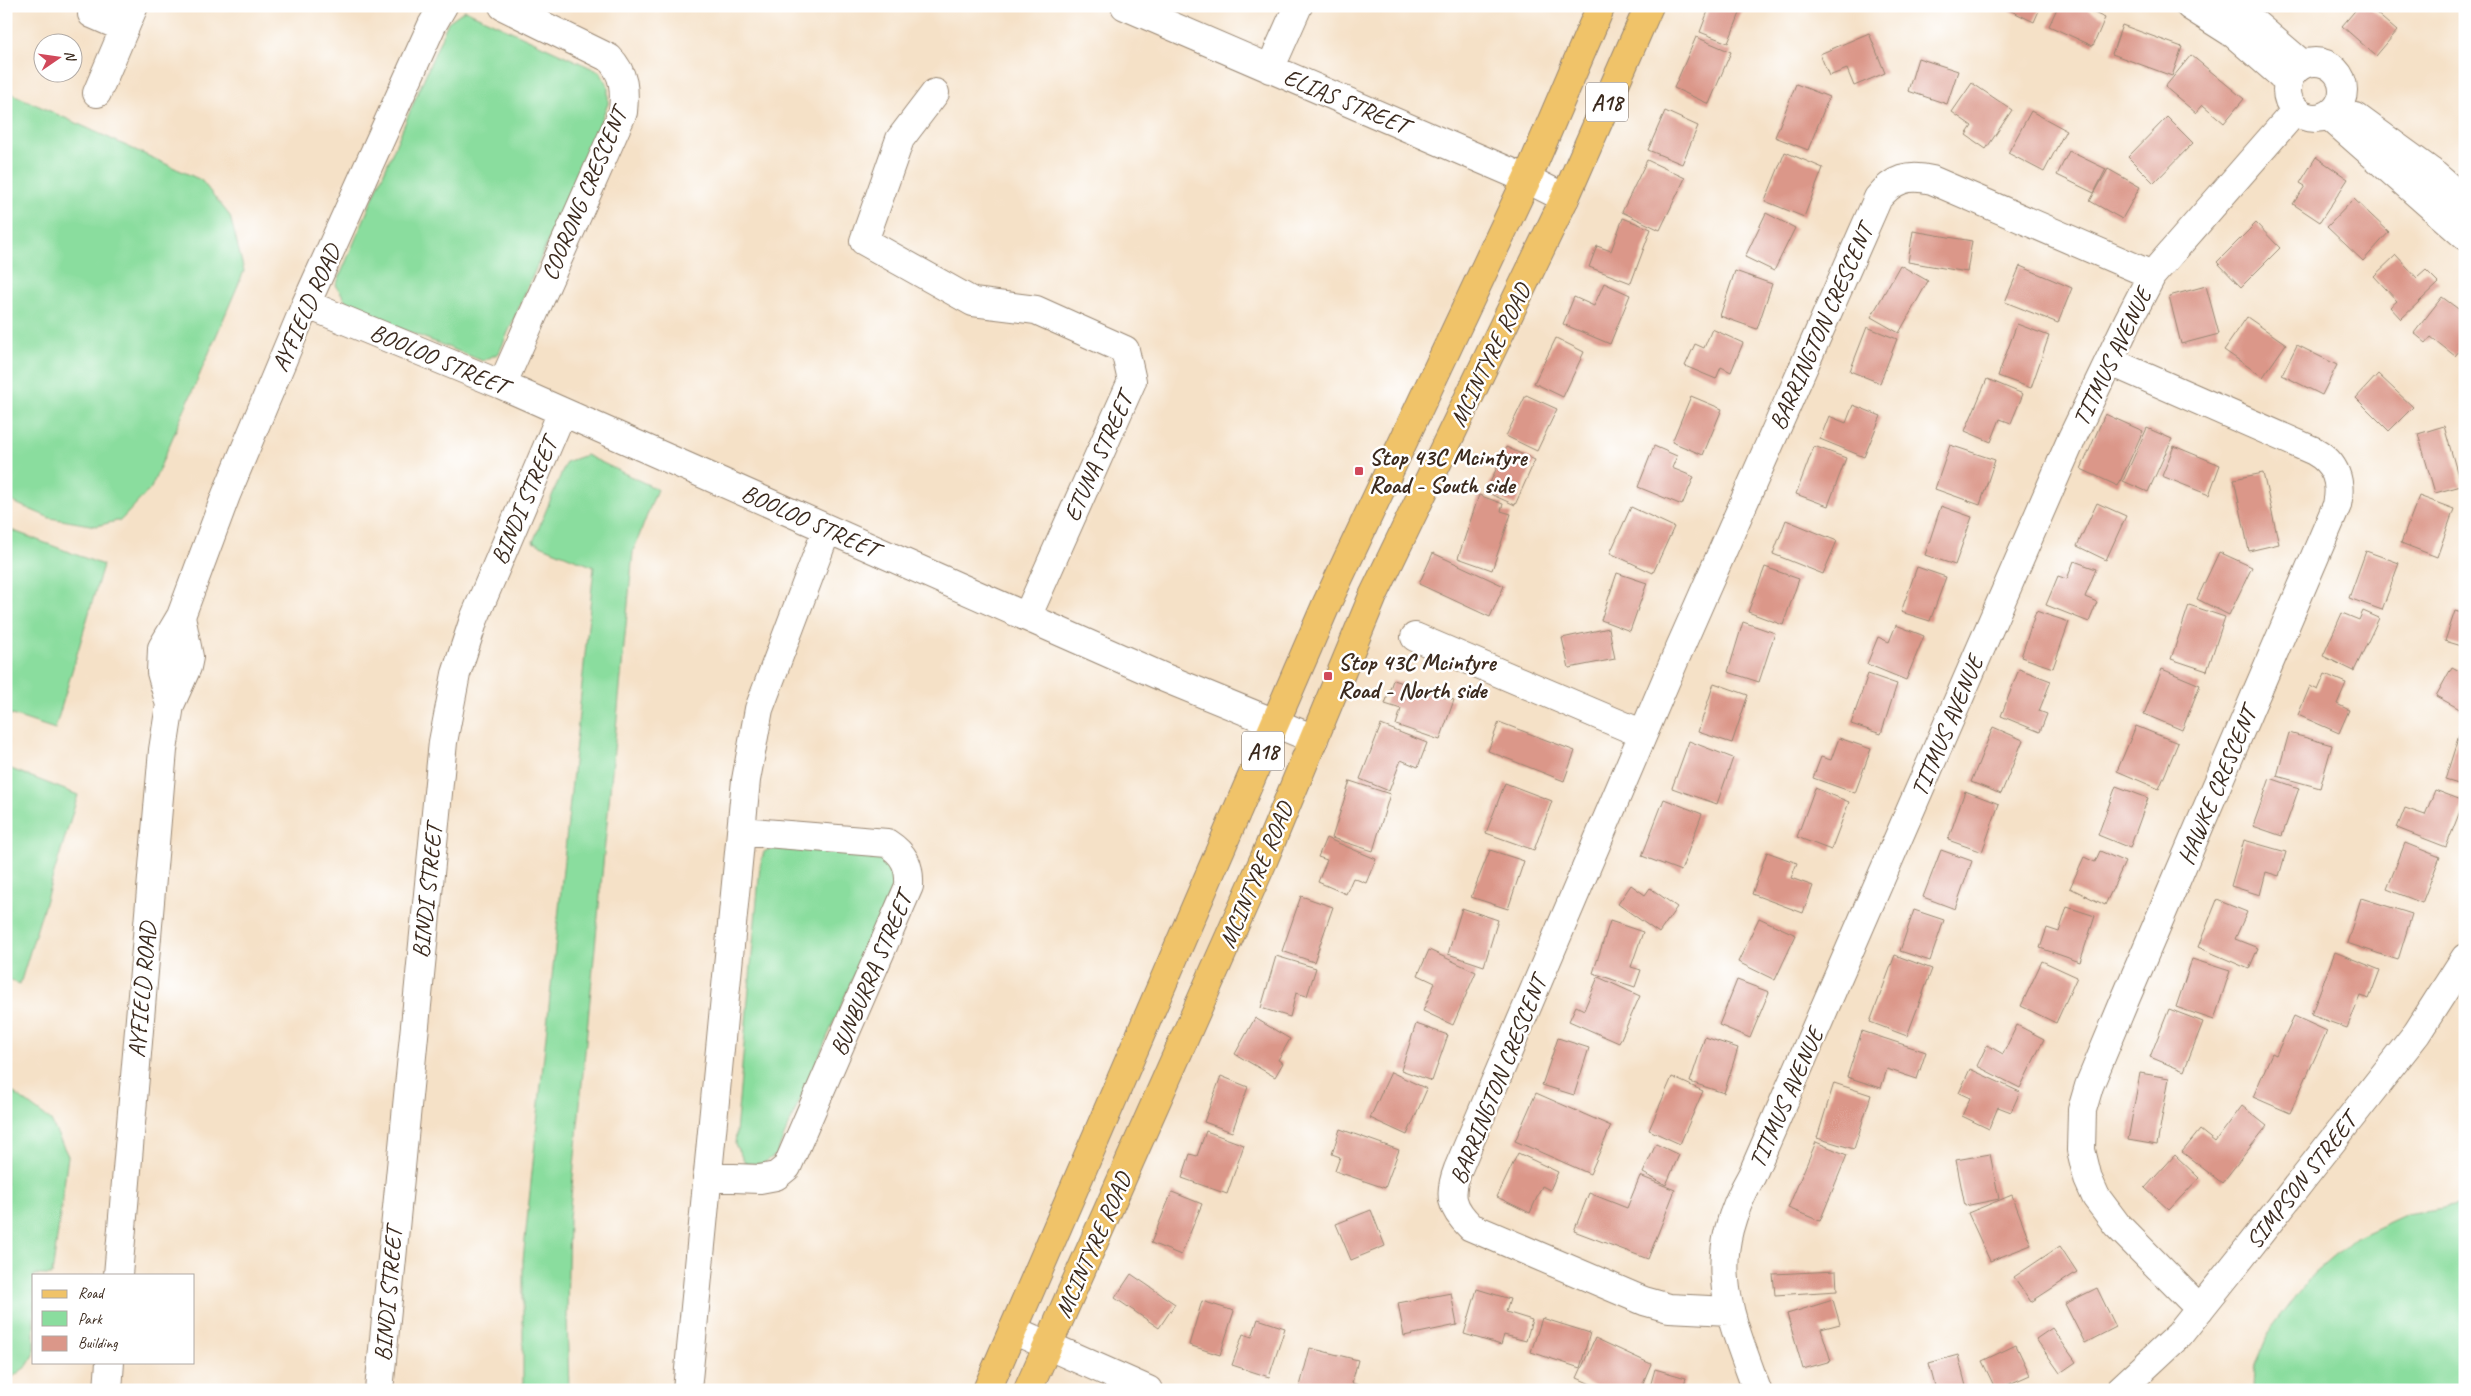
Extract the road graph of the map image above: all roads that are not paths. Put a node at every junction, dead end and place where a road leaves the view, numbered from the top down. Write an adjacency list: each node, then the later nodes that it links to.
1 (443, 6): 22 (street, AYFIELD ROAD)
2 (503, 6): 24 (street, COORONG CRESCENT)
3 (1125, 6): 11 (street, ELIAS STREET)
4 (1298, 6): 11 (street)
5 (1602, 6): 17 (main road, MCINTYRE ROAD / A18)
6 (1649, 6): 18 (main road, MCINTYRE ROAD / A18)
7 (2190, 6): 12 (street)
8 (2234, 6): 12 (street)
9 (92, 14): 10 (street)
10 (129, 17): 13 (street)
11 (1270, 69): 17 (street, ELIAS STREET)
12 (2295, 73): 15 (street); 16 (street)
13 (97, 93)
14 (935, 93): 27 (street, ETUNA STREET)
15 (2334, 109): 16 (street); 19 (street); 20 (street)
16 (2296, 110): 21 (street, TITMUS AVENUE)
17 (1528, 179): 18 (street, ELIAS STREET); 29 (main road, MCINTYRE ROAD / A18)
18 (1565, 198): 31 (main road, MCINTYRE ROAD / A18)
19 (2465, 201)
20 (2465, 236)
21 (2152, 275): 23 (street, TITMUS AVENUE); 30 (street, BARRINGTON CRESCENT)
22 (306, 304): 24 (street, BOOLOO STREET); 35 (street, AYFIELD ROAD)
23 (2109, 362): 36 (street, HAWKE CRESCENT); 37 (street, TITMUS AVENUE)
24 (502, 385): 25 (street, BOOLOO STREET)
25 (562, 412): 26 (street, BOOLOO STREET); 42 (street, BINDI STREET)
26 (827, 528): 27 (street, BOOLOO STREET); 32 (street)
27 (1027, 617): 29 (street, BOOLOO STREET)
28 (1416, 637): 30 (street)
29 (1276, 722): 31 (street, BOOLOO STREET); 38 (main road, MCINTYRE ROAD / A18)
30 (1643, 734): 37 (street, BARRINGTON CRESCENT)
31 (1314, 739): 39 (main road, MCINTYRE ROAD / A18)
32 (741, 831): 34 (street); 34 (street, BUNBURRA STREET)
33 (2465, 958): 36 (street, SIMPSON STREET)
34 (707, 1177): 43 (street)
35 (118, 1274)
36 (2200, 1309): 48 (street, SIMPSON STREET)
37 (1729, 1311): 47 (street, TITMUS AVENUE)
38 (1013, 1330): 39 (street); 44 (main road, MCINTYRE ROAD / A18)
39 (1048, 1347): 45 (main road, MCINTYRE ROAD / A18); 46 (street)
40 (110, 1364): 41 (street)
41 (108, 1390)
42 (379, 1390)
43 (687, 1390)
44 (987, 1390)
45 (1028, 1390)
46 (1148, 1390)
47 (1757, 1390)
48 (2120, 1390)

